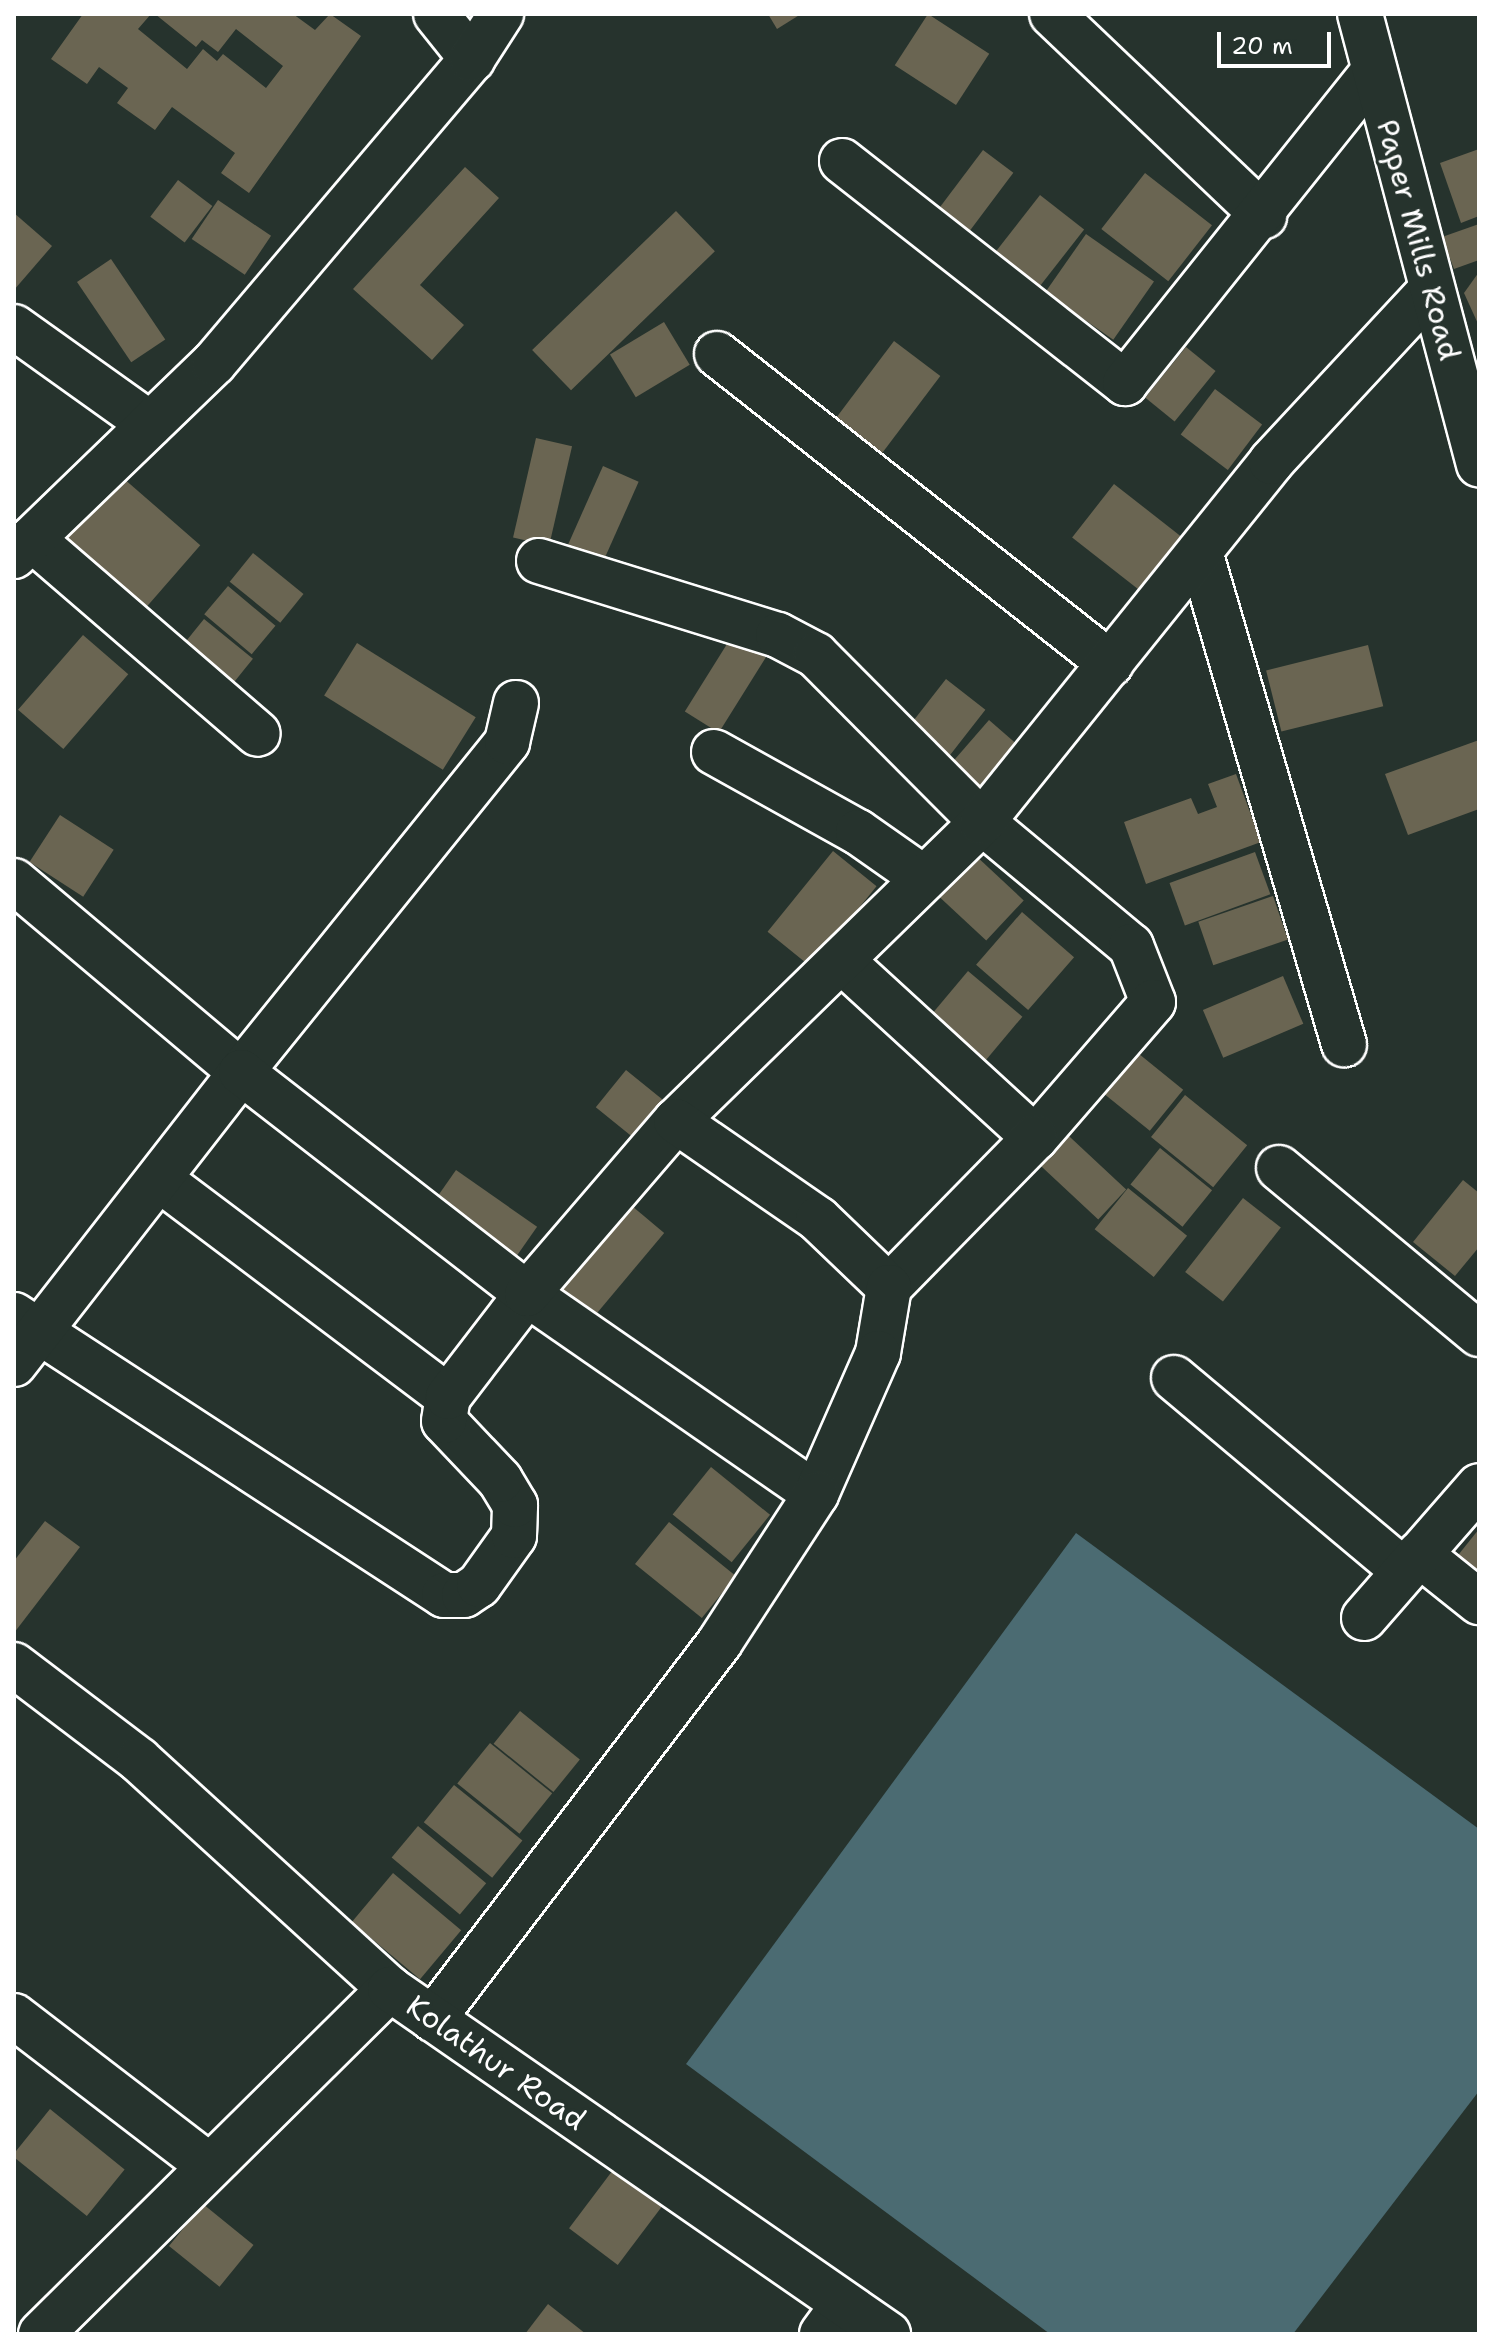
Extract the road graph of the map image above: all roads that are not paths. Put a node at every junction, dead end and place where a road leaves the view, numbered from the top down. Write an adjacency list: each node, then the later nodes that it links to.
1 (436, 14): 5 (street)
2 (501, 14): 5 (street)
3 (1052, 14): 8 (street)
4 (1360, 14): 6 (street, Paper Mills Road)
5 (472, 59): 12 (street)
6 (1373, 72): 8 (street); 9 (street, Paper Mills Road)
7 (842, 161): 8 (street)
8 (1264, 216)
9 (1432, 289): 13 (street, Paper Mills Road); 15 (street)
10 (14, 327): 12 (street)
11 (717, 354): 17 (street)
12 (150, 424): 14 (street)
13 (1479, 465)
14 (23, 548): 19 (street)
15 (1200, 552): 17 (street); 25 (street)
16 (539, 561): 21 (street)
17 (1111, 664): 21 (street)
18 (516, 703): 26 (street)
19 (258, 734)
20 (714, 752): 22 (street)
21 (982, 822): 22 (street); 28 (street)
22 (922, 877): 24 (street)
23 (14, 881): 26 (street)
24 (841, 960): 27 (street); 28 (street)
25 (1344, 1044)
26 (241, 1072): 30 (street); 32 (street)
27 (676, 1121): 31 (street); 32 (street)
28 (1035, 1138): 31 (street)
29 (1279, 1168): 33 (street)
30 (159, 1179): 34 (street); 36 (street)
31 (889, 1287): 38 (street)
32 (527, 1294): 36 (street); 38 (street)
33 (1479, 1334)
34 (23, 1337): 36 (street)
35 (1174, 1378): 39 (street)
36 (448, 1397)
37 (1479, 1486): 39 (street)
38 (816, 1494): 45 (street)
39 (1411, 1562): 40 (street); 41 (street)
40 (1479, 1602)
41 (1364, 1618)
42 (14, 1665): 43 (street)
43 (390, 1989): 45 (street, Kolathur Road); 46 (street, Kolathur Road)
44 (14, 2016): 46 (street)
45 (433, 2019): 47 (street, Kolathur Road)
46 (208, 2165): 48 (street, Kolathur Road)
47 (833, 2319): 49 (street, Kolathur Road)
48 (41, 2334)
49 (888, 2334)

